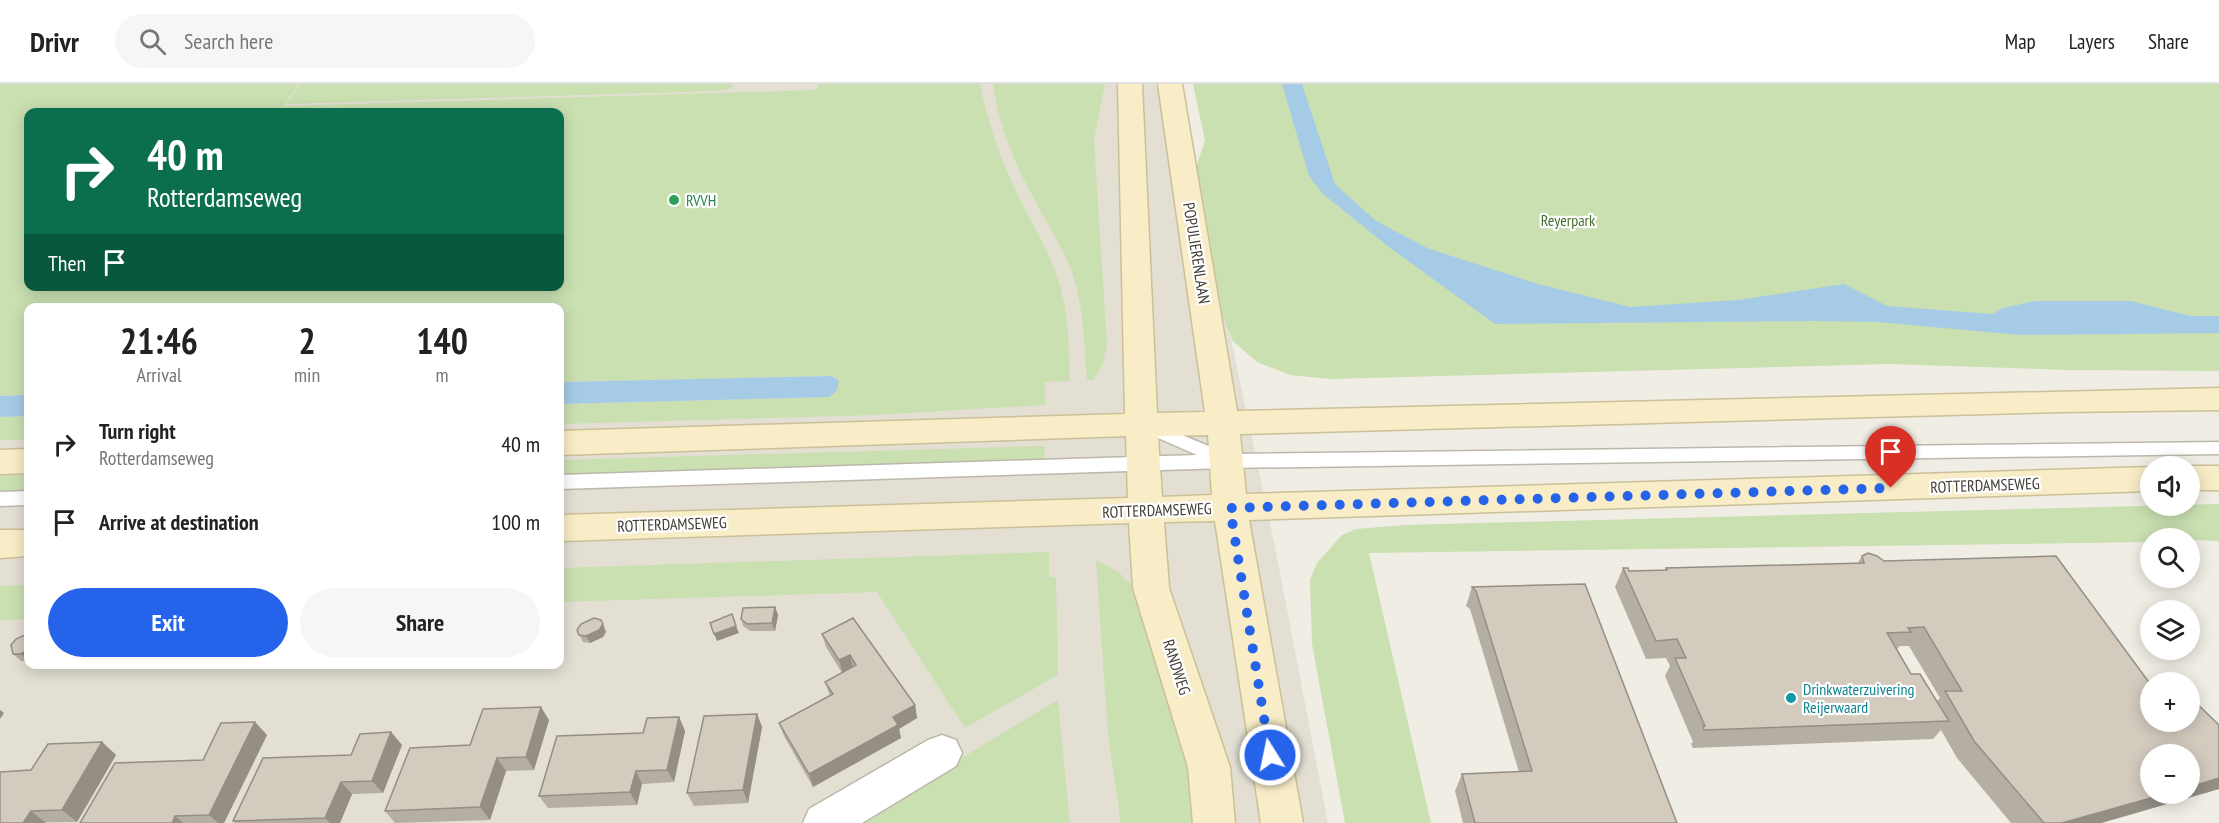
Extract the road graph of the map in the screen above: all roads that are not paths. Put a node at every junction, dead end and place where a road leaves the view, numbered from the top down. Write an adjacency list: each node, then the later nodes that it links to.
1 (1130, 84): 5 (main road)
2 (1170, 84): 4 (main road, POPULIERENLAAN)
3 (2219, 399): 4 (main road)
4 (1223, 422): 5 (main road); 9 (main road, POPULIERENLAAN)
5 (1142, 424): 6 (main road); 9 (lane); 11 (main road, RANDWEG)
6 (564, 443)
7 (2219, 448): 9 (lane)
8 (24, 461): 10 (main road)
9 (1226, 461): 11 (lane); 18 (main road, POPULIERENLAAN)
10 (0, 462)
11 (1143, 463): 15 (lane); 19 (main road, RANDWEG)
12 (2200, 478): 13 (main road)
13 (2219, 478)
14 (2140, 479): 18 (main road, ROTTERDAMSEWEG)
15 (564, 482)
16 (24, 498): 17 (lane)
17 (0, 499)
18 (1230, 508): 19 (main road, ROTTERDAMSEWEG); 26 (main road)
19 (1145, 511): 20 (main road, ROTTERDAMSEWEG); 25 (main road, RANDWEG)
20 (564, 528)
21 (24, 543): 22 (main road)
22 (0, 544)
23 (942, 753): 24 (street)
24 (824, 823)
25 (1214, 823)
26 (1282, 823)

